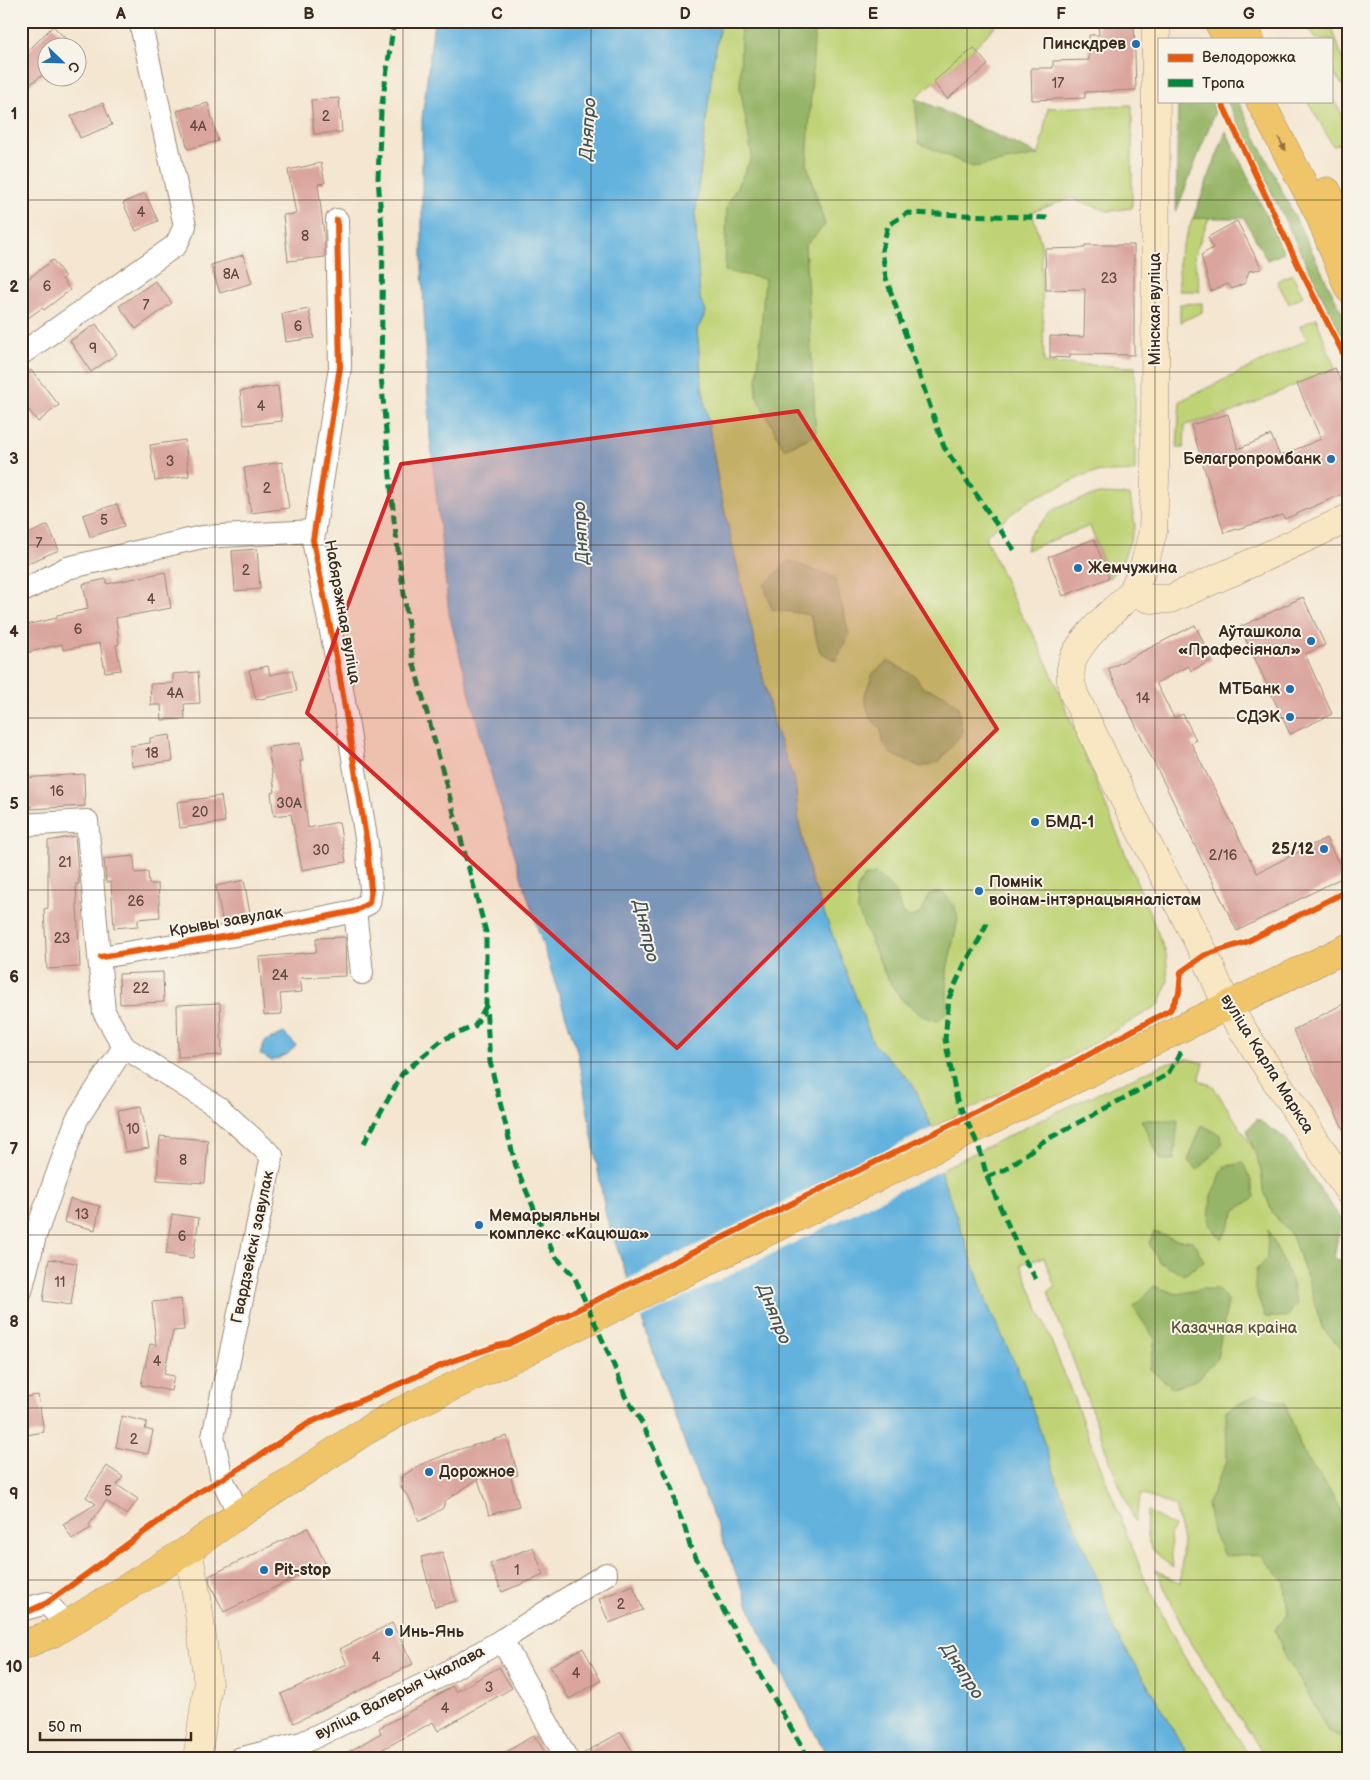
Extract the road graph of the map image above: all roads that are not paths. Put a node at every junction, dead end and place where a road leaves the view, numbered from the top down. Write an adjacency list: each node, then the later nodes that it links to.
1 (140, 21): 12 (street)
2 (1156, 21): 16 (street, Мінская вуліца)
3 (1218, 21): 5 (main road)
4 (1241, 21): 6 (main road)
5 (1226, 38)
6 (1250, 38)
7 (1261, 102): 11 (main road, one-way to 11)
8 (1283, 102): 10 (main road)
9 (337, 220): 14 (street, Набярэжная вуліца)
10 (1349, 234)
11 (1349, 289)
12 (21, 354)
13 (1349, 518): 16 (street)
14 (315, 531): 15 (street); 18 (street, Набярэжная вуліца)
15 (21, 592)
16 (1132, 593): 22 (street, вуліца Карла Маркса)
17 (21, 824): 20 (street)
18 (355, 911): 20 (street, Крывы завулак); 21 (street)
19 (1349, 948): 22 (main road)
20 (101, 957): 23 (street)
21 (362, 973)
22 (1227, 1006): 24 (street, вуліца Карла Маркса); 26 (main road)
23 (124, 1047): 25 (street); 26 (street, Гвардзейскі завулак)
24 (1349, 1192)
25 (21, 1291)
26 (239, 1514): 27 (main road)
27 (188, 1550): 30 (main road); 33 (street)
28 (606, 1574): 31 (street, вуліца Валерыя Чкалава)
29 (21, 1610): 30 (street)
30 (67, 1625): 32 (main road)
31 (502, 1640): 34 (street, вуліца Валерыя Чкалава); 35 (street)
32 (21, 1646)
33 (197, 1759)
34 (239, 1759)
35 (567, 1759)

